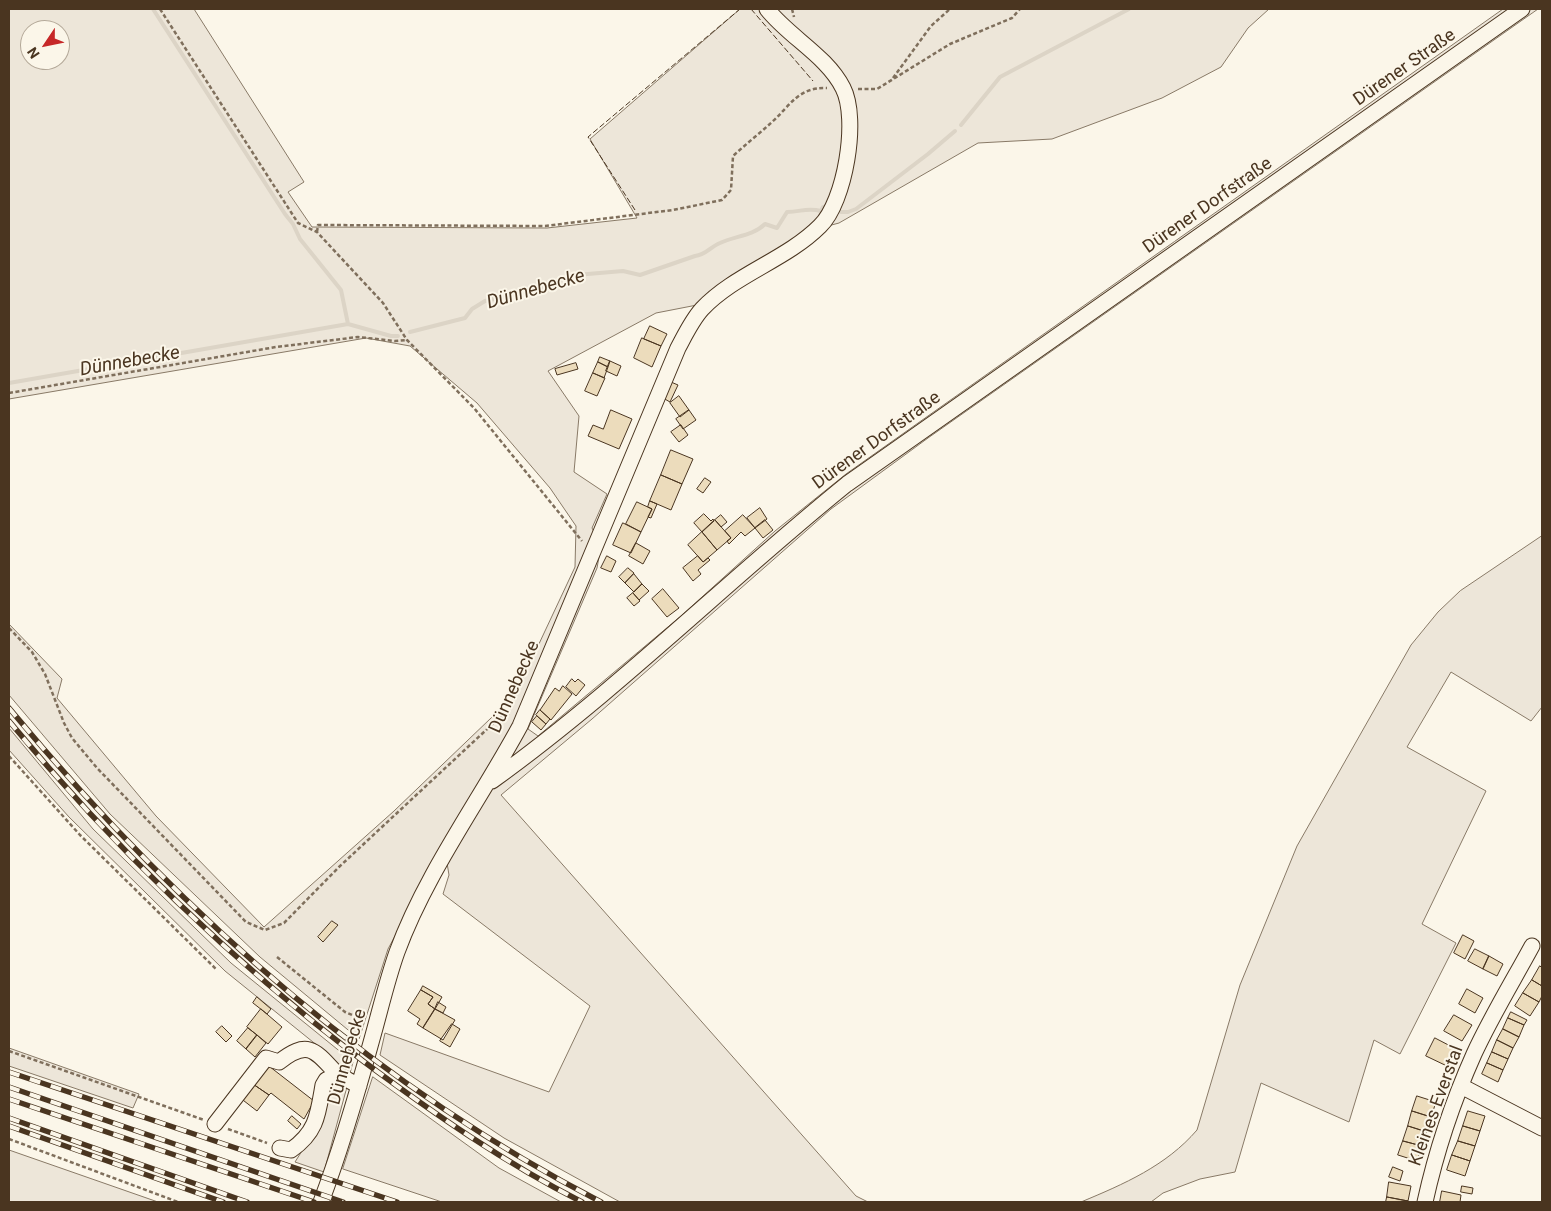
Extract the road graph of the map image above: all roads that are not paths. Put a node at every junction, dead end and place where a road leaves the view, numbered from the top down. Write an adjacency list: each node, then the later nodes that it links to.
1 (767, 9): 4 (street, Dünnebecke)
2 (1522, 9): 3 (street, Dürener Straße)
3 (1310, 157): 4 (street, Dürener Dorfstraße)
4 (489, 784): 7 (street, Dünnebecke)
5 (1532, 946): 8 (street, Kleines Everstal)
6 (337, 1074): 7 (street); 9 (street); 11 (street)
7 (359, 1086): 12 (street, Dünnebecke)
8 (1461, 1086): 10 (street); 13 (street, Kleines Everstal)
9 (215, 1124)
10 (1542, 1128)
11 (280, 1148)
12 (321, 1202)
13 (1425, 1202)

